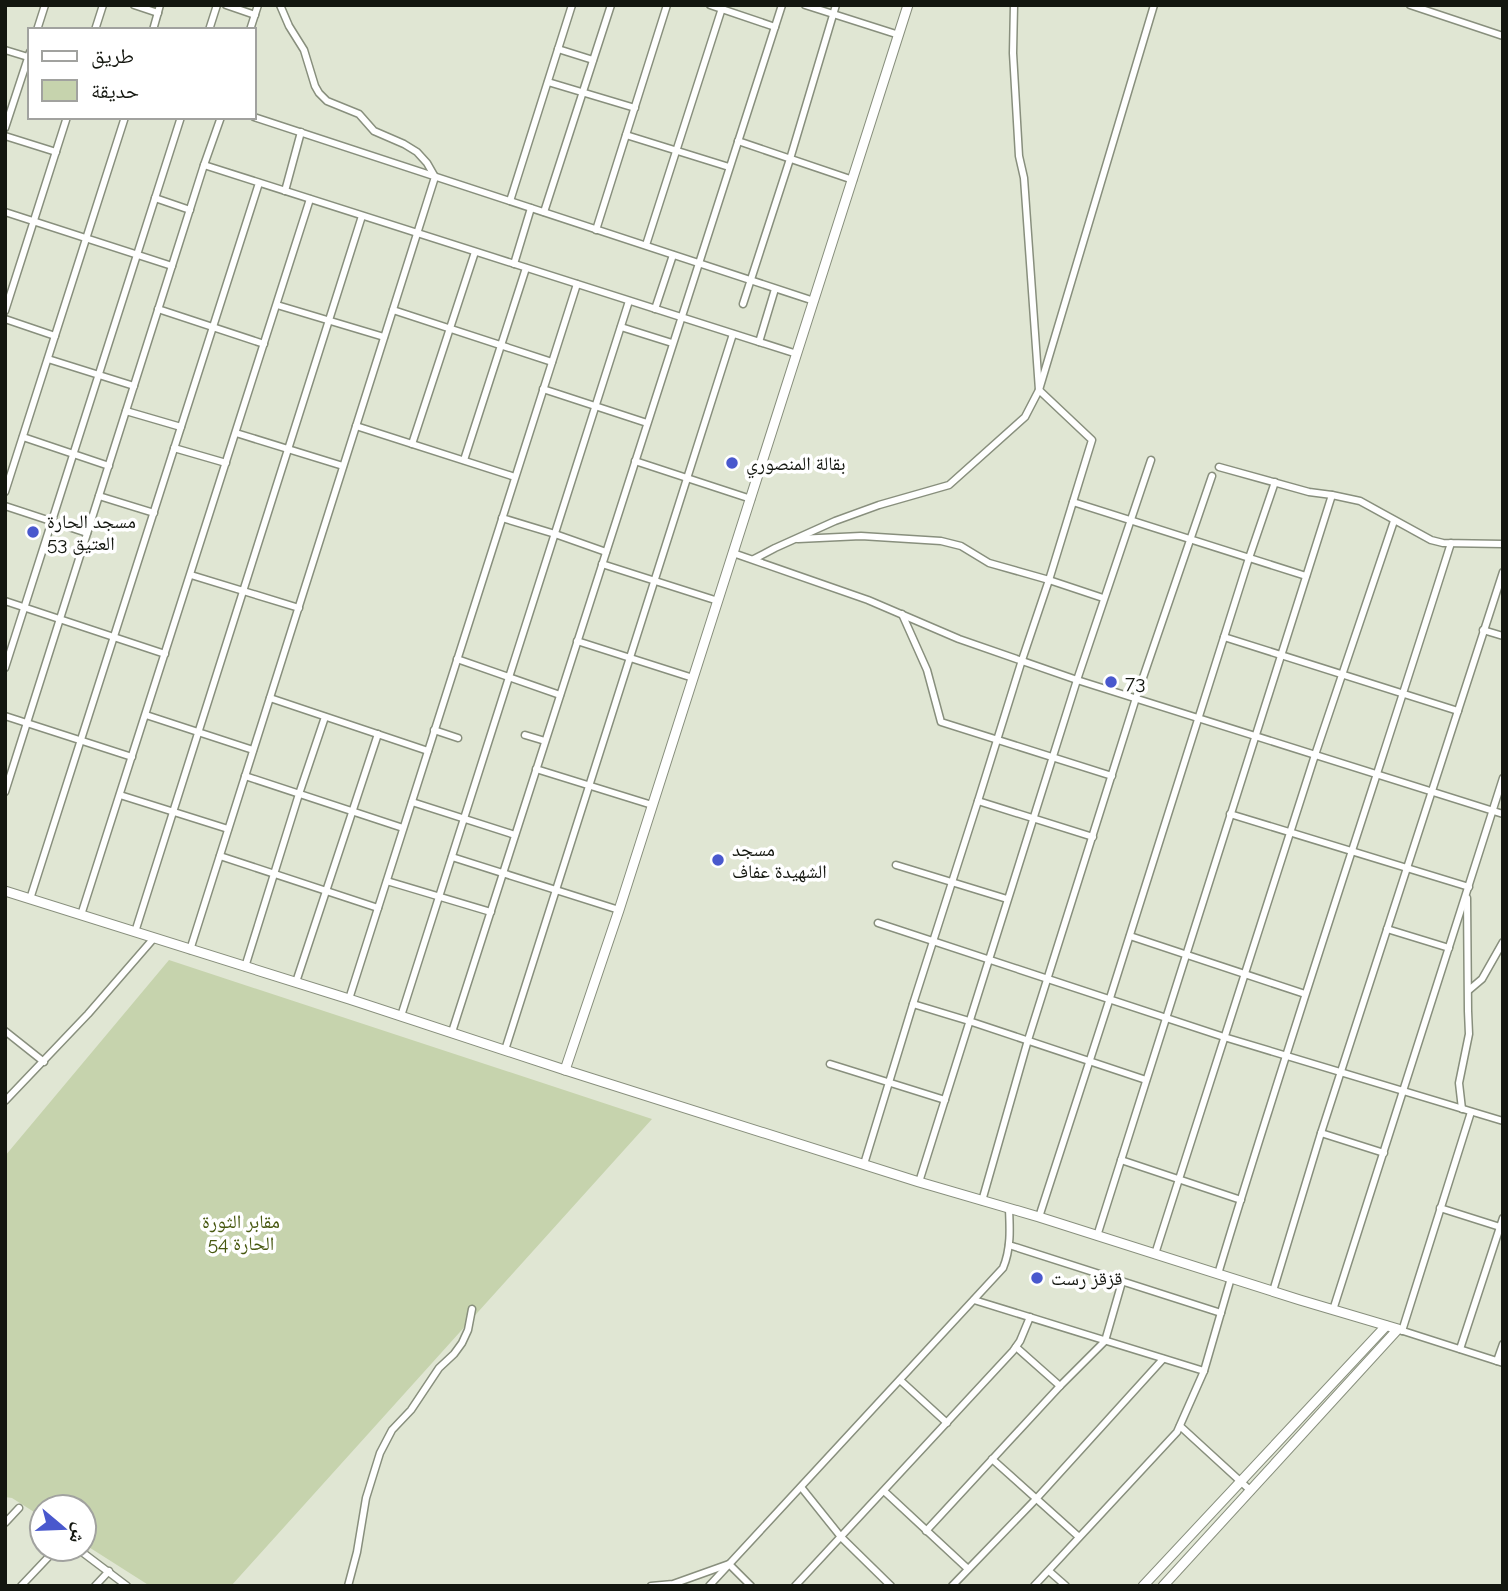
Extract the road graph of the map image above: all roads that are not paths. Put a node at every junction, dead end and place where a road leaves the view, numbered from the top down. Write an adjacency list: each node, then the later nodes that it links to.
1 (45, 5): 24 (street)
2 (103, 5): 25 (street)
3 (134, 5): 20 (street)
4 (217, 5): 27 (street)
5 (226, 5): 22 (street)
6 (258, 5): 22 (street)
7 (280, 5): 56 (street)
8 (572, 5): 31 (street)
9 (611, 5): 35 (street)
10 (667, 5): 40 (street)
11 (710, 5): 19 (street)
12 (782, 5): 23 (street)
13 (805, 5): 21 (street)
14 (836, 5): 21 (street)
15 (908, 5): 29 (main road)
16 (1014, 5): 110 (street)
17 (1154, 5): 110 (street)
18 (1410, 5): 30 (street)
19 (722, 7): 23 (street); 51 (street)
20 (159, 9): 26 (street)
21 (834, 14): 29 (street); 53 (street)
22 (255, 15): 28 (street)
23 (775, 27): 50 (street)
24 (38, 28)
25 (96, 28)
26 (154, 28)
27 (210, 28)
28 (251, 28)
29 (899, 35): 57 (main road)
30 (1503, 36)
31 (558, 49): 35 (street); 36 (street)
32 (5, 50): 33 (street)
33 (28, 55)
34 (28, 58): 37 (street)
35 (593, 60): 39 (street)
36 (548, 82): 39 (street); 62 (street)
37 (19, 85): 38 (street); 46 (street)
38 (28, 87)
39 (582, 92): 40 (street); 66 (street)
40 (635, 108): 48 (street)
41 (256, 118): 47 (street)
42 (66, 119): 52 (street)
43 (124, 119): 71 (street)
44 (180, 119): 60 (street)
45 (218, 119): 54 (street)
46 (5, 128)
47 (301, 132): 56 (street); 59 (street)
48 (626, 135): 51 (street); 69 (street)
49 (5, 136): 52 (street)
50 (738, 141): 53 (street); 55 (street)
51 (676, 151): 55 (street); 72 (street)
52 (56, 152): 68 (street)
53 (790, 159): 57 (street); 80 (street)
54 (204, 165): 58 (street); 64 (street)
55 (729, 167): 76 (street)
56 (435, 177): 62 (street); 70 (street)
57 (853, 180): 84 (main road)
58 (259, 183): 59 (street); 94 (street)
59 (285, 191): 61 (street)
60 (155, 198): 64 (street); 74 (street)
61 (310, 199): 67 (street); 86 (street)
62 (510, 201): 63 (street)
63 (531, 208): 66 (street); 77 (street)
64 (190, 210): 78 (street)
65 (5, 212): 68 (street)
66 (544, 212): 69 (street)
67 (362, 216): 70 (street); 93 (street)
68 (34, 222): 71 (street); 90 (street)
69 (596, 230): 72 (street)
70 (417, 233): 73 (street); 89 (street)
71 (86, 238): 74 (street); 98 (street)
72 (646, 245): 75 (street)
73 (475, 251): 77 (street); 96 (street)
74 (137, 255): 78 (street); 107 (street)
75 (673, 255): 76 (street); 88 (street)
76 (699, 263): 80 (street); 91 (street)
77 (514, 264): 79 (street)
78 (172, 266): 87 (street)
79 (526, 268): 81 (street); 103 (street)
80 (751, 281): 82 (street); 85 (street)
81 (576, 284): 83 (street); 106 (street)
82 (775, 289): 84 (street); 100 (street)
83 (629, 301): 88 (street); 95 (street)
84 (814, 301): 104 (main road)
85 (743, 304)
86 (277, 305): 93 (street); 102 (street)
87 (158, 309): 94 (street); 108 (street)
88 (655, 309): 91 (street)
89 (393, 310): 96 (street); 99 (street)
90 (5, 311)
91 (681, 317): 97 (street); 101 (street)
92 (5, 319): 98 (street)
93 (329, 320): 99 (street); 120 (street)
94 (213, 327): 102 (street); 115 (street)
95 (621, 327): 101 (street); 111 (street)
96 (449, 328): 103 (street); 118 (street)
97 (733, 334): 100 (street); 132 (street)
98 (55, 336): 105 (street)
99 (384, 337): 114 (street)
100 (759, 342): 104 (street)
101 (672, 343): 113 (street)
102 (264, 344): 116 (street)
103 (501, 345): 106 (street); 122 (street)
104 (797, 354): 137 (main road)
105 (48, 359): 107 (street); 117 (street)
106 (552, 362): 109 (street)
107 (99, 375): 108 (street); 121 (street)
108 (134, 386): 112 (street)
109 (543, 389): 111 (street); 131 (street)
110 (1039, 390): 138 (street); 148 (street)
111 (596, 405): 113 (street); 146 (street)
112 (126, 411): 115 (street); 126 (street)
113 (647, 423): 124 (street)
114 (356, 426): 118 (street); 127 (street)
115 (181, 428): 119 (street)
116 (236, 433): 120 (street); 125 (street)
117 (23, 437): 121 (street); 129 (street)
118 (412, 444): 122 (street)
119 (174, 448): 125 (street); 140 (street)
120 (288, 450): 127 (street); 161 (street)
121 (74, 454): 126 (street); 143 (street)
122 (464, 460): 131 (street)
123 (1151, 460): 142 (street)
124 (635, 461): 132 (street); 151 (street)
125 (226, 463): 157 (street)
126 (109, 466): 136 (street)
127 (343, 466): 166 (street)
128 (1219, 467): 133 (street)
129 (8, 475): 134 (street)
130 (1212, 476): 147 (street)
131 (515, 477): 141 (street)
132 (687, 478): 137 (street); 160 (street)
133 (1275, 482): 135 (street); 153 (street)
134 (5, 492)
135 (1332, 495): 144 (street); 158 (street)
136 (99, 496): 140 (street); 145 (street)
137 (751, 499): 152 (main road)
138 (1073, 502): 142 (street); 159 (street)
139 (5, 506): 143 (street)
140 (154, 513): 172 (street)
141 (502, 518): 146 (street); 177 (street)
142 (1131, 520): 147 (street); 162 (street)
143 (52, 521): 145 (street); 165 (street)
144 (1394, 521): 149 (street); 180 (street)
145 (87, 533): 168 (street)
146 (555, 534): 151 (street); 181 (street)
147 (1189, 538): 153 (street); 187 (street)
148 (792, 540): 154 (street); 159 (street)
149 (1451, 543): 150 (street); 184 (street)
150 (1503, 544)
151 (606, 552): 155 (street)
152 (733, 553): 154 (street); 164 (main road)
153 (1249, 558): 158 (street); 171 (street)
154 (754, 559): 167 (street)
155 (602, 564): 160 (street); 173 (street)
156 (1503, 572): 169 (street)
157 (191, 575): 161 (street); 174 (street)
158 (1306, 576): 175 (street)
159 (1049, 580): 162 (street); 178 (street)
160 (654, 581): 164 (street); 176 (street)
161 (243, 591): 166 (street); 195 (street)
162 (1104, 598): 183 (street)
163 (5, 601): 165 (street)
164 (718, 601): 182 (main road)
165 (24, 608): 168 (street); 179 (street)
166 (299, 608): 186 (street)
167 (902, 614): 178 (street); 200 (street)
168 (60, 620): 172 (street); 193 (street)
169 (1483, 630): 170 (street); 188 (street)
170 (1503, 636)
171 (1224, 637): 175 (street); 192 (street)
172 (114, 638): 174 (street); 201 (street)
173 (577, 641): 176 (street); 185 (street)
174 (165, 654): 189 (street)
175 (1281, 655): 180 (street); 198 (street)
176 (630, 658): 182 (street); 213 (street)
177 (457, 659): 181 (street); 194 (street)
178 (1022, 660): 183 (street); 200 (street)
179 (5, 668)
180 (1341, 673): 184 (street); 205 (street)
181 (509, 677): 185 (street); 227 (street)
182 (693, 678): 220 (main road)
183 (1077, 680): 187 (street); 207 (street)
184 (1404, 694): 188 (street); 209 (street)
185 (560, 695): 202 (street)
186 (270, 698): 191 (street); 203 (street)
187 (1136, 698): 192 (street); 211 (street)
188 (1458, 711): 215 (street)
189 (146, 715): 195 (street); 206 (street)
190 (5, 716): 193 (street)
191 (325, 717): 196 (street); 216 (street)
192 (1198, 717): 198 (street); 256 (street)
193 (27, 723): 201 (street); 214 (street)
194 (434, 730): 199 (street); 204 (street)
195 (198, 733): 203 (street); 223 (street)
196 (378, 734): 204 (street); 221 (street)
197 (525, 735): 202 (street)
198 (1255, 736): 205 (street); 224 (street)
199 (457, 738)
200 (997, 739): 207 (street); 218 (street)
201 (81, 741): 206 (street); 247 (street)
202 (545, 741): 208 (street)
203 (253, 750): 210 (street)
204 (428, 751): 219 (street)
205 (1314, 755): 209 (street); 230 (street)
206 (132, 757): 217 (street)
207 (1053, 757): 211 (street); 226 (street)
208 (536, 769): 213 (street); 231 (street)
209 (1376, 775): 215 (street); 233 (street)
210 (245, 776): 216 (street); 229 (street)
211 (1112, 776): 232 (street)
212 (1503, 778): 222 (street)
213 (589, 786): 220 (street); 243 (street)
214 (5, 792)
215 (1432, 792): 222 (street); 237 (street)
216 (299, 794): 221 (street); 238 (street)
217 (120, 795): 223 (street); 252 (street)
218 (978, 801): 226 (street); 241 (street)
219 (412, 802): 227 (street); 228 (street)
220 (652, 806): 250 (main road)
221 (352, 811): 228 (street); 242 (street)
222 (1492, 811): 225 (street); 244 (street)
223 (173, 812): 229 (street); 255 (street)
224 (1230, 814): 230 (street); 262 (street)
225 (1503, 814)
226 (1033, 818): 232 (street); 248 (street)
227 (464, 819): 231 (street); 235 (street)
228 (403, 828): 240 (street)
229 (228, 829): 234 (street)
230 (1290, 832): 233 (street); 265 (street)
231 (515, 835): 239 (street)
232 (1093, 837): 266 (street)
233 (1351, 851): 237 (street); 269 (street)
234 (220, 856): 238 (street); 261 (street)
235 (452, 857): 239 (street); 246 (street)
236 (896, 865): 241 (street)
237 (1407, 868): 244 (street); 254 (street)
238 (275, 873): 242 (street); 264 (street)
239 (503, 873): 243 (street); 251 (street)
240 (387, 881): 246 (street); 249 (street)
241 (952, 883): 248 (street); 258 (street)
242 (326, 890): 249 (street); 267 (street)
243 (556, 890): 250 (street); 280 (street)
244 (1468, 890): 260 (street); 268 (street)
245 (5, 891): 247 (main road)
246 (439, 897): 251 (street); 273 (street)
247 (30, 899): 252 (main road)
248 (1007, 899): 263 (street)
249 (378, 908): 271 (street)
250 (618, 910): 285 (main road)
251 (491, 912): 277 (street)
252 (81, 915): 255 (main road)
253 (878, 923): 258 (street)
254 (1387, 929): 260 (street); 286 (street)
255 (135, 932): 257 (main road)
256 (1130, 936): 262 (street); 270 (street)
257 (154, 938): 261 (main road); 283 (street)
258 (933, 941): 263 (street); 272 (street)
259 (1503, 942): 268 (street)
260 (1449, 948): 289 (street)
261 (190, 950): 264 (main road)
262 (1186, 955): 265 (street); 274 (street)
263 (989, 959): 266 (street); 275 (street)
264 (245, 967): 267 (main road)
265 (1244, 975): 269 (street); 278 (street)
266 (1047, 979): 270 (street); 279 (street)
267 (296, 982): 271 (main road)
268 (1469, 990): 292 (street)
269 (1305, 994): 281 (street)
270 (1110, 998): 274 (street); 282 (street)
271 (349, 999): 273 (main road)
272 (913, 1004): 275 (street); 288 (street)
273 (401, 1016): 277 (main road)
274 (1166, 1017): 278 (street); 287 (street)
275 (969, 1021): 279 (street); 290 (street)
276 (5, 1031): 283 (street)
277 (452, 1032): 280 (main road)
278 (1224, 1037): 281 (street); 299 (street)
279 (1028, 1040): 282 (street); 302 (street)
280 (505, 1050): 285 (main road)
281 (1286, 1056): 286 (street); 301 (street)
282 (1090, 1060): 287 (street); 305 (street)
283 (44, 1062): 291 (street)
284 (830, 1064): 288 (street)
285 (565, 1070): 298 (main road)
286 (1341, 1073): 289 (street); 295 (street)
287 (1146, 1080): 297 (street)
288 (890, 1083): 290 (street); 298 (street)
289 (1403, 1092): 292 (street); 296 (street)
290 (944, 1100): 300 (street)
291 (5, 1101)
292 (1462, 1110): 293 (street)
293 (1471, 1112): 294 (street); 303 (street)
294 (1503, 1121)
295 (1321, 1133): 296 (street); 314 (street)
296 (1384, 1153): 317 (street)
297 (1121, 1160): 299 (street); 308 (street)
298 (864, 1164): 300 (main road)
299 (1179, 1179): 301 (street); 310 (street)
300 (919, 1182): 302 (main road)
301 (1241, 1200): 311 (street)
302 (982, 1201): 304 (main road)
303 (1440, 1208): 307 (street); 321 (street)
304 (1009, 1209): 305 (main road); 309 (street)
305 (1039, 1217): 308 (main road)
306 (1503, 1218): 307 (street)
307 (1500, 1227): 325 (street)
308 (1097, 1236): 310 (main road)
309 (1009, 1245): 313 (street); 315 (street)
310 (1156, 1254): 311 (main road)
311 (1218, 1274): 312 (main road)
312 (1231, 1278): 314 (main road); 318 (street)
313 (1122, 1282): 318 (street); 322 (street)
314 (1273, 1291): 317 (main road)
315 (974, 1300): 319 (street); 329 (street)
316 (472, 1309): 353 (street)
317 (1333, 1310): 320 (main road)
318 (1221, 1313): 328 (street)
319 (1030, 1317): 322 (street); 324 (street)
320 (1386, 1325): 321 (main road); 334 (main road)
321 (1400, 1330): 325 (street); 337 (main road)
322 (1105, 1341): 326 (street); 330 (street)
323 (1503, 1344): 327 (street)
324 (1016, 1347): 330 (street); 331 (street)
325 (1460, 1349): 327 (street)
326 (1163, 1359): 328 (street); 338 (street)
327 (1500, 1362)
328 (1204, 1371): 332 (street)
329 (900, 1380): 331 (street); 335 (street)
330 (1060, 1386): 333 (street)
331 (947, 1423): 336 (street)
332 (1180, 1426): 334 (street); 342 (street)
333 (992, 1459): 338 (street); 341 (street)
334 (1240, 1482): 337 (street); 362 (main road)
335 (801, 1487): 343 (street); 346 (street)
336 (884, 1491): 341 (street); 343 (street)
337 (1251, 1491): 363 (main road)
338 (1036, 1499): 342 (street); 347 (street)
339 (19, 1508): 340 (street)
340 (5, 1523)
341 (926, 1531): 347 (street)
342 (1079, 1537): 348 (street)
343 (841, 1538): 357 (street); 358 (street)
344 (42, 1563): 350 (street)
345 (98, 1563): 349 (street)
346 (729, 1564): 354 (street); 355 (street); 356 (street)
347 (968, 1569): 359 (street)
348 (1048, 1570): 360 (street); 361 (street)
349 (109, 1571): 351 (street); 352 (street)
350 (21, 1586)
351 (95, 1586)
352 (127, 1586)
353 (348, 1586)
354 (651, 1586)
355 (709, 1586)
356 (751, 1586)
357 (795, 1586)
358 (891, 1586)
359 (952, 1586)
360 (1034, 1586)
361 (1066, 1586)
362 (1143, 1586)
363 (1163, 1586)

